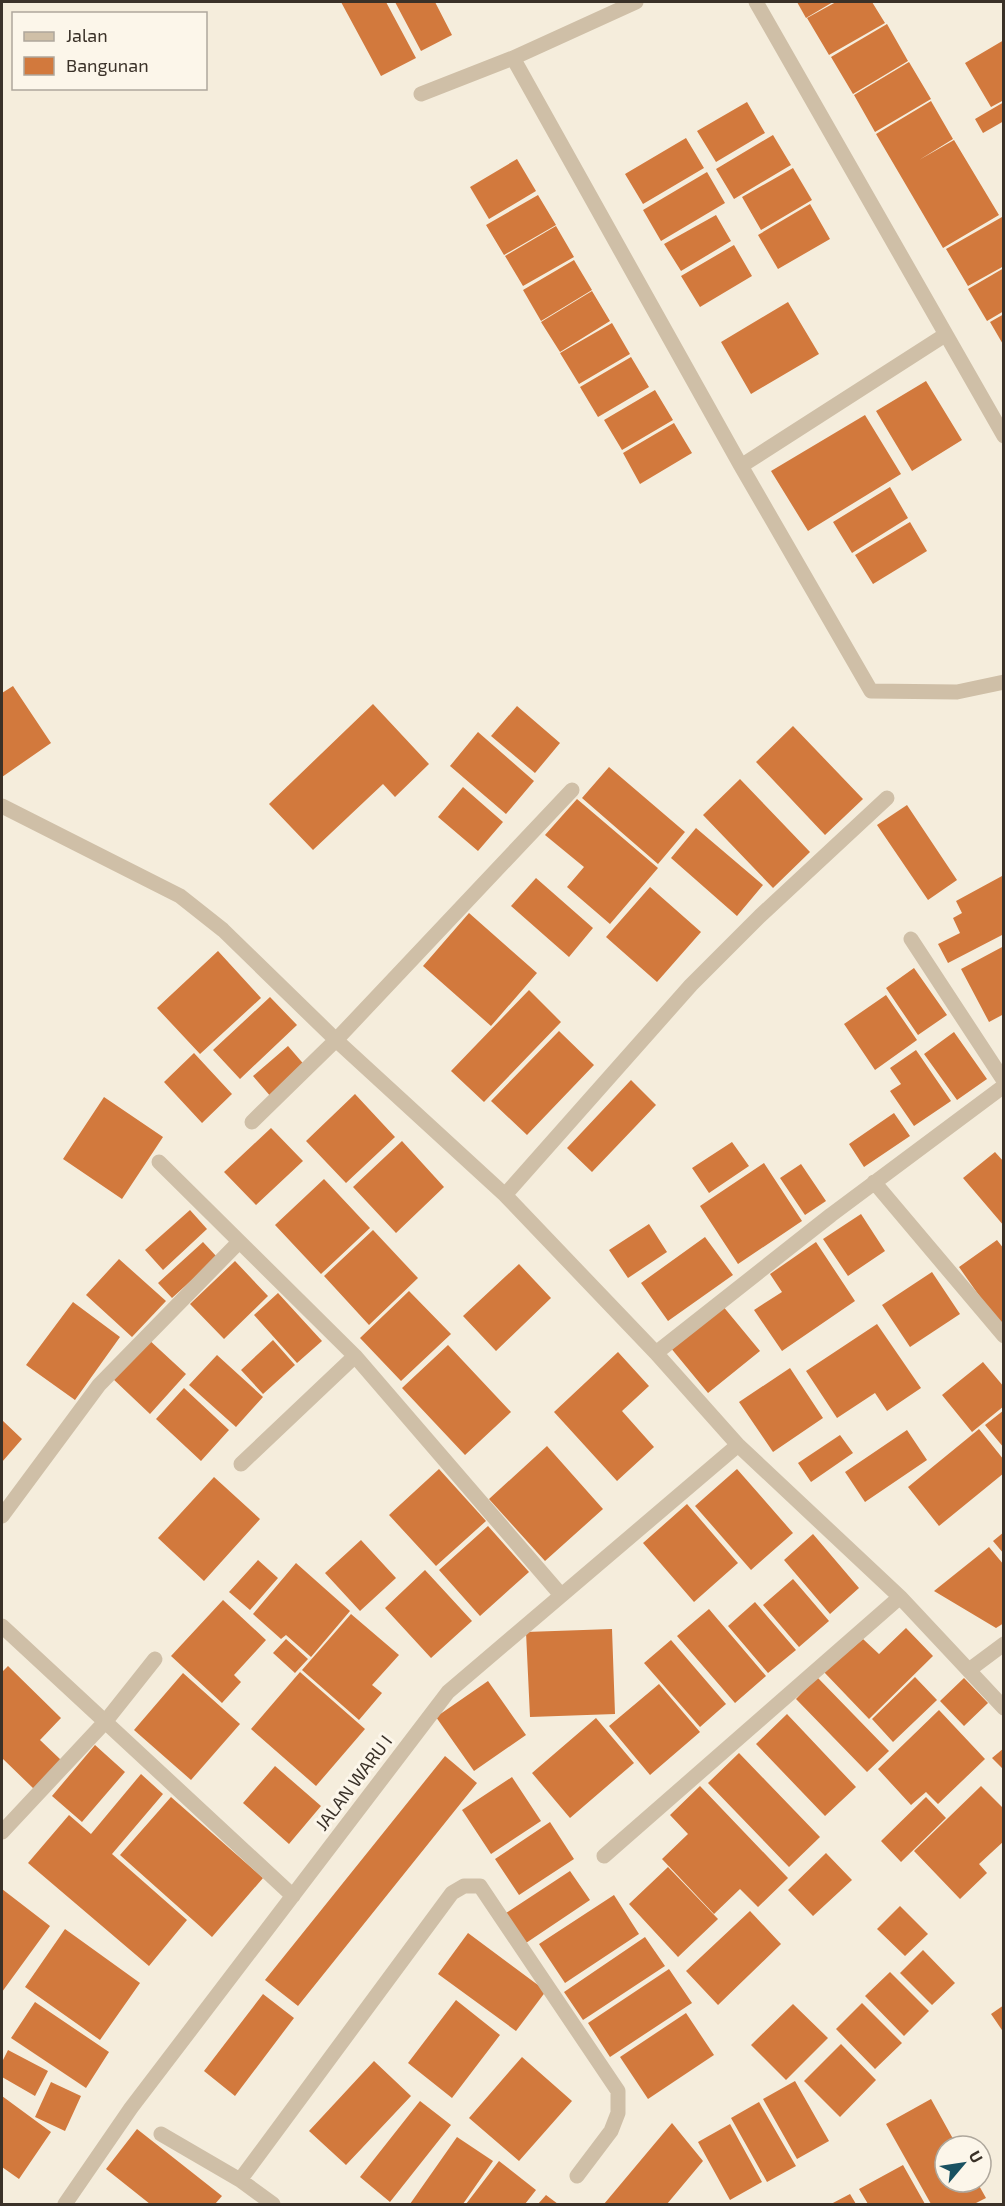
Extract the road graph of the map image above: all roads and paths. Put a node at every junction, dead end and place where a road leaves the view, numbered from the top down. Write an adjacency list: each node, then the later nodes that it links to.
1 (636, 2): 3 (street)
2 (756, 2): 5 (street)
3 (513, 58): 4 (street); 7 (street)
4 (421, 94)
5 (945, 335): 6 (street); 7 (street)
6 (1004, 436)
7 (741, 466): 8 (street)
8 (1004, 682)
9 (572, 790): 13 (street)
10 (887, 798): 19 (street)
11 (2, 806): 13 (street)
12 (911, 939): 14 (street)
13 (336, 1041): 16 (street); 19 (street)
14 (1004, 1081)
15 (1004, 1086): 18 (street)
16 (252, 1122)
17 (159, 1162): 20 (street)
18 (874, 1182): 21 (street); 22 (street)
19 (505, 1196): 22 (street)
20 (239, 1242): 23 (street); 26 (street)
21 (1004, 1336)
22 (656, 1353): 24 (street)
23 (355, 1356): 25 (street); 27 (street)
24 (738, 1445): 27 (street, JALAN WARU I); 28 (street)
25 (241, 1464)
26 (2, 1515)
27 (561, 1595): 37 (street, JALAN WARU I)
28 (900, 1597): 32 (street); 36 (street)
29 (2, 1626): 34 (street)
30 (1004, 1644): 32 (street)
31 (155, 1659): 34 (street)
32 (969, 1670): 33 (street)
33 (1004, 1708)
34 (105, 1722): 35 (street); 37 (street)
35 (2, 1832)
36 (604, 1856)
37 (293, 1896): 41 (street, JALAN WARU I)
38 (161, 2134): 40 (street)
39 (577, 2176): 40 (street)
40 (240, 2180): 42 (street)
41 (65, 2205)
42 (273, 2205)

